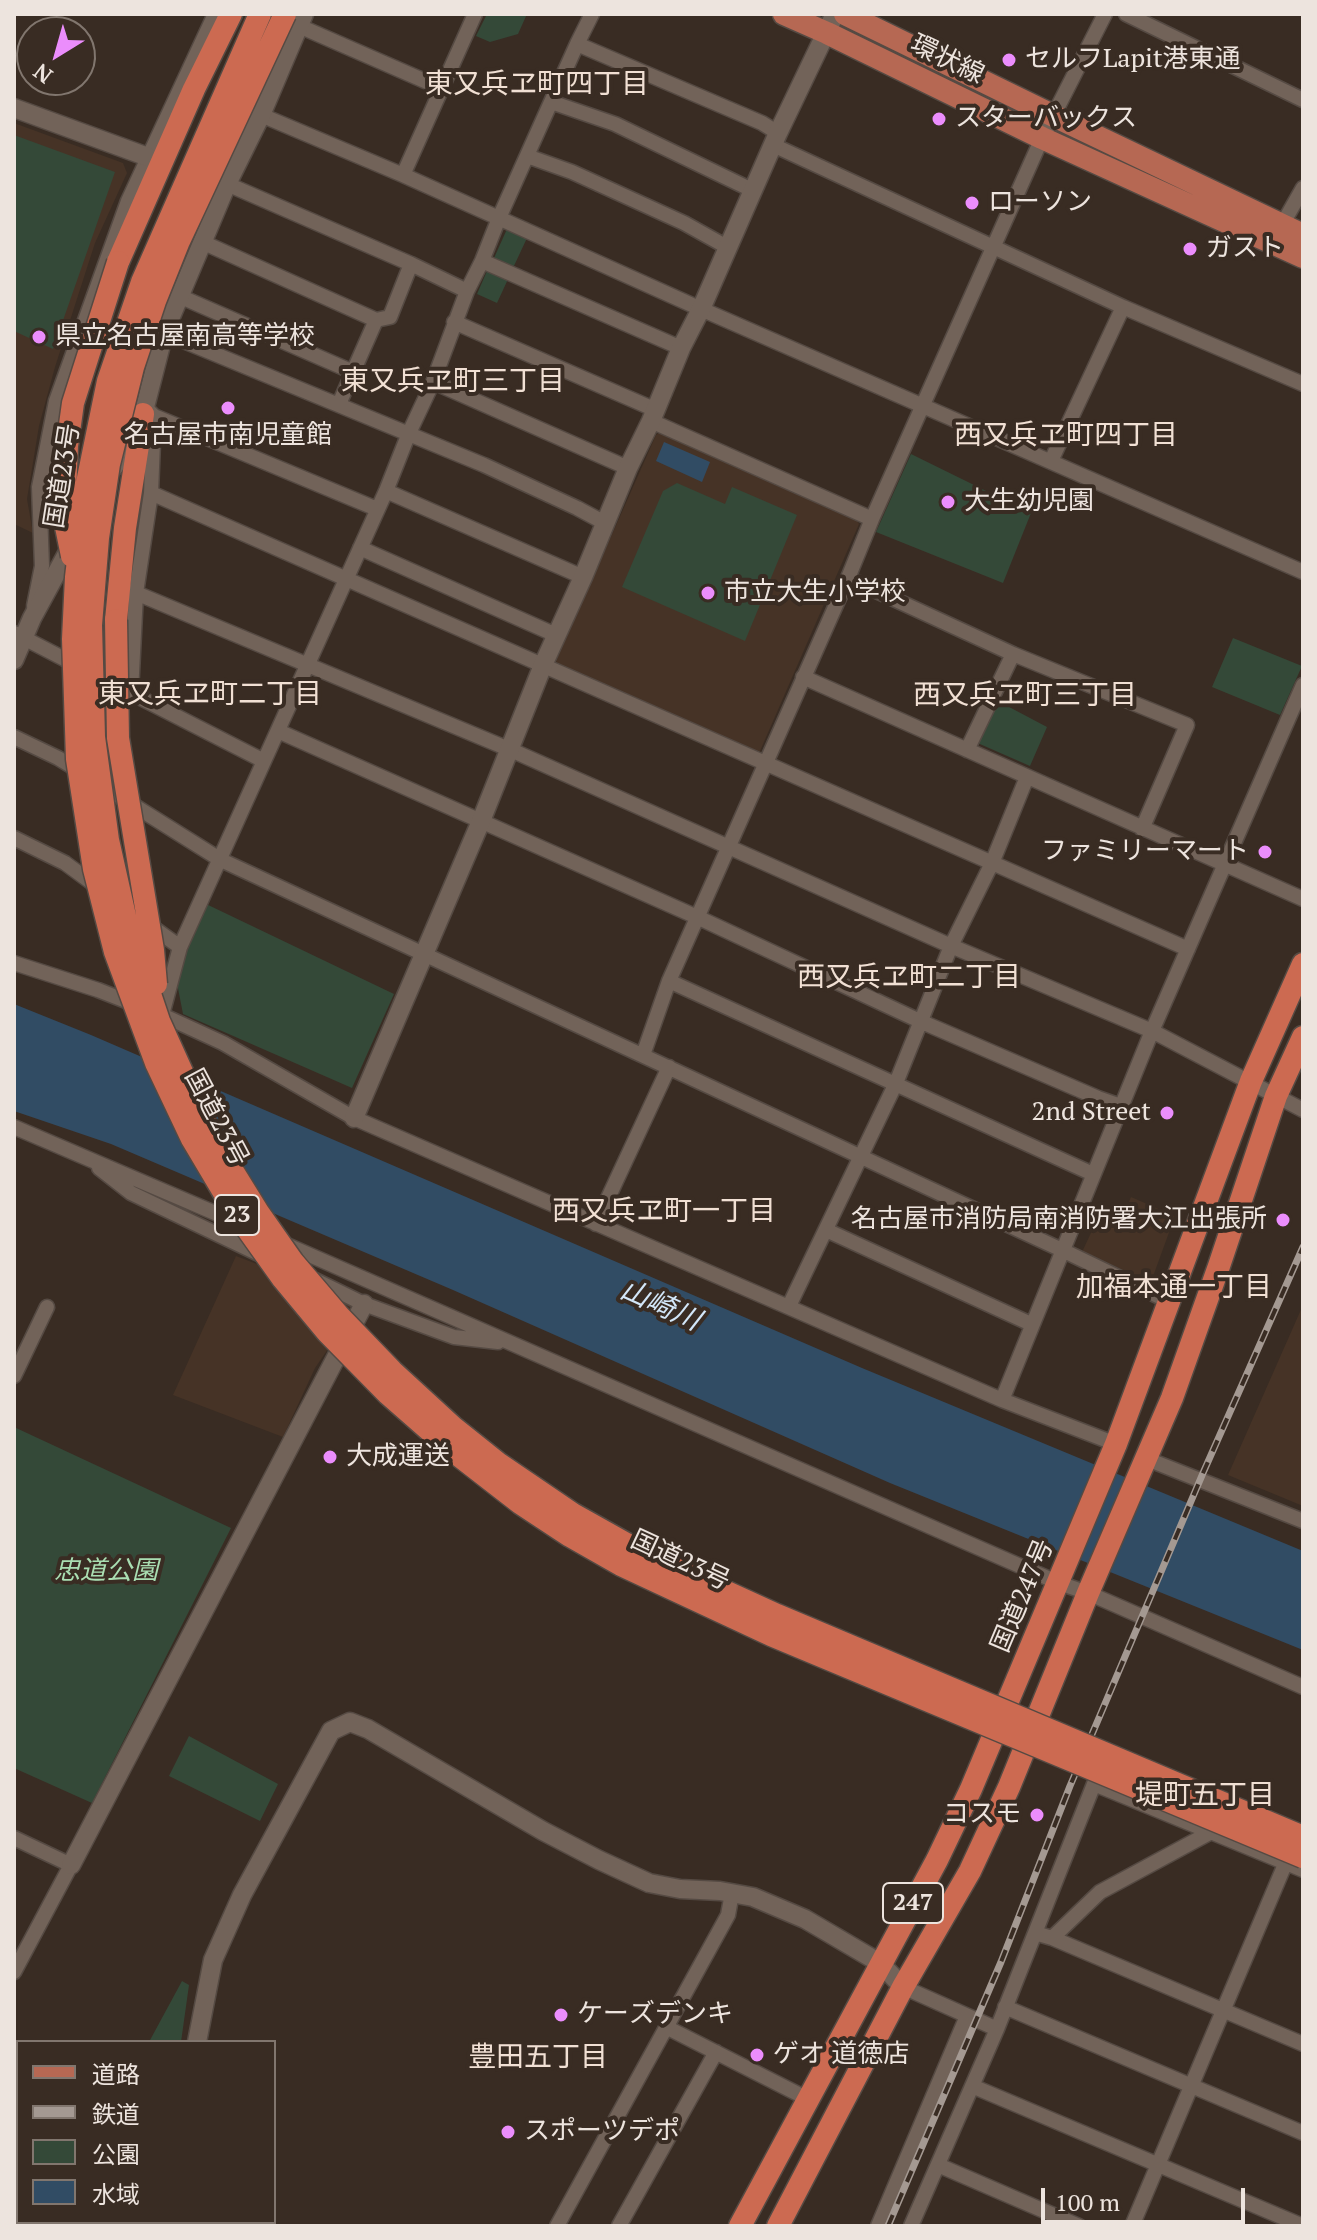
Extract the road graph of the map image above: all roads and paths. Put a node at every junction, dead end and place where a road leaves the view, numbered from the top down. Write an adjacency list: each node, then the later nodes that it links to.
1 (215, 14): 22 (street)
2 (231, 14): 60 (highway, bridge)
3 (260, 14): 60 (highway, 国道23号 / 23, bridge)
4 (475, 14): 13 (street)
5 (592, 14): 12 (street)
6 (784, 14): 11 (main road, 環状線)
7 (845, 14): 18 (main road, 環状線)
8 (1105, 14): 18 (street)
9 (1126, 14): 14 (street)
10 (296, 18): 13 (street); 17 (street); 98 (highway, 国道23号 / 23, bridge)
11 (831, 23): 19 (main road, 環状線); 20 (street)
12 (577, 44): 15 (street); 20 (street)
13 (441, 88): 23 (street)
14 (1303, 100)
15 (551, 102): 21 (street); 26 (street)
16 (14, 108): 22 (street)
17 (261, 115): 23 (street); 24 (street)
18 (1054, 116): 19 (street); 28 (main road, 環状線)
19 (1042, 138): 30 (street); 32 (main road, 環状線)
20 (775, 139): 26 (street); 30 (street)
21 (527, 156): 27 (street); 31 (street)
22 (148, 157): 65 (street)
23 (403, 175): 27 (street)
24 (227, 184): 29 (street); 34 (street)
25 (1303, 188): 28 (street)
26 (752, 190): 31 (street)
27 (499, 218): 33 (street); 38 (street)
28 (1293, 230)
29 (202, 242): 36 (street); 39 (street)
30 (994, 246): 37 (street); 47 (street)
31 (727, 247): 38 (street)
32 (1303, 257)
33 (482, 261): 35 (street); 42 (street)
34 (411, 264): 35 (street); 39 (street)
35 (467, 291): 40 (street)
36 (179, 296): 41 (street); 43 (street)
37 (1123, 307): 45 (street); 51 (street)
38 (701, 309): 42 (street); 47 (street)
39 (376, 320): 43 (street)
40 (454, 322): 44 (street); 49 (street)
41 (164, 333): 46 (street); 48 (street)
42 (681, 348): 49 (street)
43 (353, 372): 46 (street)
44 (433, 382): 50 (street); 52 (street)
45 (1303, 384)
46 (339, 404): 50 (street)
47 (923, 406): 51 (street); 56 (street)
48 (147, 412): 54 (street); 55 (street); 65 (street); 98 (highway, bridge)
49 (654, 415): 52 (street); 56 (street)
50 (409, 433): 53 (street); 57 (street)
51 (1051, 461): 59 (street)
52 (628, 468): 57 (street)
53 (386, 491): 55 (street); 61 (street)
54 (151, 493): 62 (street); 64 (street)
55 (377, 509): 58 (street)
56 (872, 519): 63 (street)
57 (605, 523): 61 (street)
58 (360, 548): 62 (street); 67 (street)
59 (1303, 572)
60 (76, 577): 134 (highway, 国道23号 / 23, bridge)
61 (583, 577): 67 (street)
62 (346, 578): 70 (street); 71 (street)
63 (848, 578): 68 (street); 72 (street)
64 (136, 593): 70 (street); 74 (street)
65 (32, 618): 66 (street)
66 (19, 635): 69 (street); 74 (street)
67 (556, 635): 71 (street)
68 (1013, 654): 78 (street); 83 (street)
69 (14, 660)
70 (307, 664): 75 (street); 77 (street)
71 (543, 665): 77 (street); 80 (street)
72 (803, 677): 78 (street); 80 (street)
73 (1303, 685): 88 (street)
74 (131, 693): 79 (street)
75 (278, 731): 79 (street); 82 (street)
76 (14, 737): 86 (street)
77 (511, 750): 82 (street); 85 (street)
78 (967, 750): 81 (street)
79 (264, 761): 86 (street)
80 (765, 764): 85 (street); 87 (street)
81 (1027, 777): 83 (street); 87 (street)
82 (481, 821): 90 (street); 94 (street)
83 (1142, 829): 88 (street)
84 (14, 838): 92 (street)
85 (728, 845): 90 (street); 91 (street)
86 (221, 860): 92 (street); 94 (street)
87 (992, 863): 91 (street); 93 (street)
88 (1225, 863): 89 (street); 93 (street)
89 (1303, 899)
90 (697, 917): 97 (street); 99 (street)
91 (951, 946): 99 (street); 100 (street)
92 (180, 947): 98 (street)
93 (1188, 949): 100 (street)
94 (423, 954): 102 (street); 109 (street)
95 (14, 963): 98 (street)
96 (1303, 964): 104 (highway, 国道247号 / 247)
97 (669, 981): 102 (street); 105 (street)
98 (160, 1018): 109 (street); 132 (highway, 国道23号 / 23, bridge)
99 (922, 1022): 105 (street); 107 (street)
100 (1152, 1031): 104 (street); 107 (street)
101 (1303, 1037): 106 (highway, 247)
102 (643, 1055): 103 (street)
103 (669, 1067): 112 (street); 114 (street)
104 (1251, 1081): 106 (street); 117 (highway, 国道247号 / 247)
105 (896, 1083): 112 (street); 113 (street)
106 (1276, 1096): 108 (street); 126 (highway, 247)
107 (1121, 1106): 113 (street)
108 (1303, 1110)
109 (354, 1118): 114 (street)
110 (14, 1127): 111 (street)
111 (83, 1155): 118 (street); 122 (street)
112 (860, 1158): 115 (street); 116 (street)
113 (1093, 1174): 116 (street)
114 (596, 1224): 119 (street)
115 (826, 1230): 119 (street); 121 (street)
116 (1062, 1250): 117 (street); 121 (street)
117 (1170, 1302): 125 (highway, 国道247号 / 247)
118 (364, 1304): 122 (street); 135 (street)
119 (789, 1306): 124 (street)
120 (47, 1307): 123 (street)
121 (1031, 1324): 124 (street)
122 (515, 1344): 128 (street)
123 (14, 1376)
124 (1002, 1400): 125 (street)
125 (1114, 1449): 128 (highway, 国道247号 / 247)
126 (1145, 1463): 127 (street); 129 (highway, 247)
127 (1303, 1521)
128 (1062, 1576): 129 (street); 140 (highway, 国道247号 / 247)
129 (1092, 1585): 130 (street); 142 (highway, 247)
130 (1303, 1687)
131 (1213, 1831): 134 (street); 138 (street); 139 (street)
132 (1303, 1837)
133 (14, 1838): 135 (street)
134 (1294, 1860): 136 (street); 144 (street)
135 (71, 1865): 141 (street)
136 (1303, 1870)
137 (732, 1893): 140 (street); 146 (street); 148 (street)
138 (1035, 1933): 139 (street); 143 (street)
139 (1052, 1938): 144 (street)
140 (880, 1963): 142 (street); 153 (highway, 国道247号 / 247)
141 (14, 1972)
142 (903, 1987): 145 (street); 160 (highway, 247)
143 (1005, 2007): 147 (street); 152 (street)
144 (1223, 2010): 149 (street); 152 (street)
145 (967, 2016): 147 (street); 161 (street)
146 (666, 2027): 150 (street); 157 (street)
147 (997, 2029): 151 (street)
148 (197, 2040)
149 (1303, 2044)
150 (716, 2052): 153 (street); 158 (street)
151 (972, 2086): 155 (street); 156 (street)
152 (1191, 2086): 154 (street); 156 (street)
153 (808, 2099): 159 (highway, 国道247号 / 247)
154 (1303, 2133)
155 (938, 2165): 162 (street); 163 (street)
156 (1158, 2165): 164 (street); 165 (street)
157 (557, 2226)
158 (619, 2226)
159 (740, 2226)
160 (778, 2226)
161 (878, 2226)
162 (911, 2226)
163 (1079, 2226)
164 (1132, 2226)
165 (1303, 2226)

